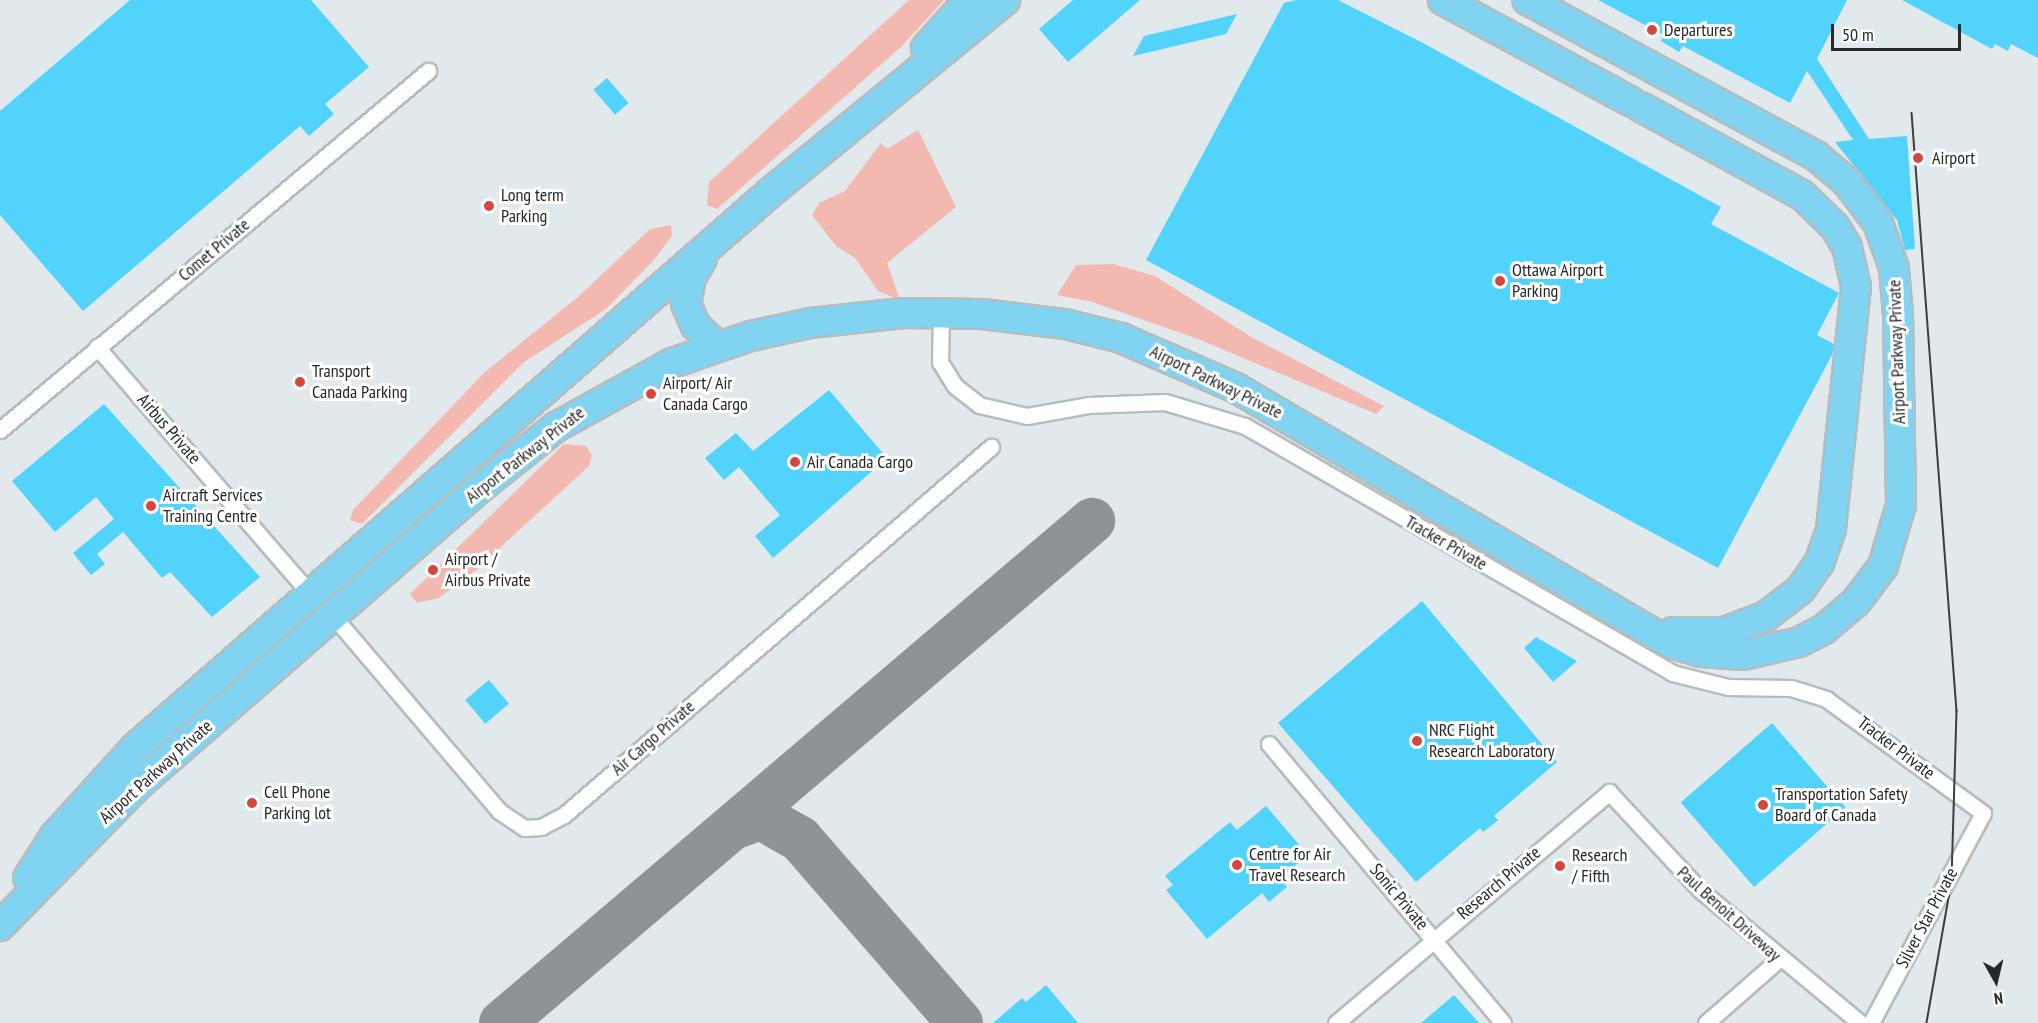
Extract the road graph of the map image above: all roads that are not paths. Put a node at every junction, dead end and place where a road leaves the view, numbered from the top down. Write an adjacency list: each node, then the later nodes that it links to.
1 (969, 0): 6 (highway, Airport Parkway Private)
2 (1005, 0): 6 (highway, Airport Parkway Private)
3 (1443, 0): 15 (highway, Airport Parkway Private)
4 (1527, 0): 15 (highway, Airport Parkway Private)
5 (428, 71): 10 (street, Comet Private)
6 (857, 122): 7 (highway, Airport Parkway Private)
7 (732, 226): 9 (highway); 13 (highway, Airport Parkway Private)
8 (941, 312): 9 (highway, Airport Parkway Private); 15 (highway, Airport Parkway Private); 18 (street, Tracker Private)
9 (717, 346): 14 (highway, Airport Parkway Private)
10 (97, 347): 11 (street, Comet Private); 13 (street, Airbus Private)
11 (0, 430)
12 (991, 447): 14 (street, Air Cargo Private)
13 (310, 594): 14 (highway); 19 (highway, Airport Parkway Private)
14 (334, 617): 19 (highway, Airport Parkway Private)
15 (1625, 617)
16 (1269, 744): 20 (street, Sonic Private)
17 (1609, 792): 20 (street, Research Private); 21 (street, Paul Benoit Driveway)
18 (1983, 813): 26 (street, Silver Star Private)
19 (0, 924)
20 (1433, 938): 22 (street, Research Private); 23 (street, Sonic Private)
21 (1779, 959): 24 (street); 25 (street, Paul Benoit Driveway)
22 (1336, 1023)
23 (1503, 1023)
24 (1706, 1023)
25 (1860, 1023)
26 (1871, 1023)

